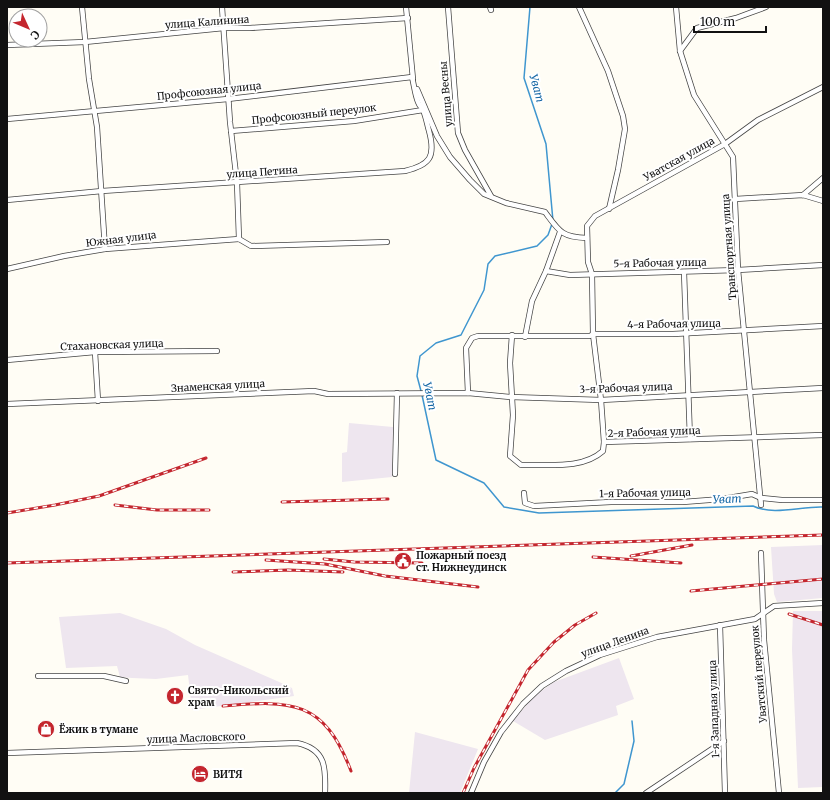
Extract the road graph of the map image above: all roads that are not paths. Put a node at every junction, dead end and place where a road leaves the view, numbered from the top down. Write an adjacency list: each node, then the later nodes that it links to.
1 (82, 7): 10 (street)
2 (222, 7): 9 (street)
3 (406, 7): 8 (street)
4 (448, 7): 25 (street, улица Весны)
5 (579, 7): 29 (street)
6 (676, 7): 12 (street, Транспортная улица)
7 (766, 7): 12 (street)
8 (408, 18): 9 (street, улица Калинина); 13 (street)
9 (224, 28): 10 (street, улица Калинина); 15 (street)
10 (85, 42): 11 (street, улица Калинина); 17 (street)
11 (7, 45)
12 (680, 51): 20 (street, Транспортная улица)
13 (412, 77): 15 (street, Профсоюзная улица); 16 (street, улица Петина); 25 (street)
14 (823, 87): 20 (street, Уватская улица)
15 (228, 98): 17 (street, Профсоюзная улица); 19 (street)
16 (423, 110): 19 (street, Профсоюзный переулок); 22 (street, улица Петина)
17 (95, 111): 18 (street, Профсоюзная улица); 23 (street)
18 (7, 119)
19 (231, 131): 22 (street)
20 (724, 144): 26 (street, Транспортная улица); 29 (street, Уватская улица)
21 (823, 178): 24 (street)
22 (237, 183): 23 (street, улица Петина); 32 (street)
23 (102, 191): 27 (street, улица Петина); 34 (street)
24 (804, 195): 26 (street); 28 (street)
25 (491, 196): 30 (street)
26 (735, 199): 37 (street, Транспортная улица)
27 (7, 200)
28 (823, 202)
29 (608, 209): 31 (street, Уватская улица)
30 (560, 232): 31 (street); 38 (street)
31 (587, 238): 40 (street, Уватская улица)
32 (239, 239): 33 (street); 34 (street, Южная улица)
33 (387, 242)
34 (105, 249): 36 (street, Южная улица)
35 (823, 265): 37 (street, 5-я Рабочая улица)
36 (7, 269)
37 (738, 270): 39 (street, 5-я Рабочая улица); 42 (street, Транспортная улица)
38 (546, 271): 40 (street, 5-я Рабочая улица); 46 (street)
39 (684, 272): 40 (street, 5-я Рабочая улица); 44 (street)
40 (592, 274): 43 (street, Уватская улица)
41 (823, 326): 42 (street, 4-я Рабочая улица)
42 (744, 330): 44 (street, 4-я Рабочая улица); 51 (street, Транспортная улица)
43 (593, 334): 44 (street, 4-я Рабочая улица); 46 (street, 4-я Рабочая улица); 57 (street, Уватская улица)
44 (685, 334): 55 (street)
45 (512, 335): 46 (street, 4-я Рабочая улица); 53 (street, 4-я Рабочая улица); 56 (street)
46 (525, 337)
47 (217, 351): 48 (street, Стахановская улица)
48 (95, 352): 49 (street, Стахановская улица); 58 (street)
49 (7, 360)
50 (823, 388): 51 (street, 3-я Рабочая улица)
51 (749, 392): 55 (street, 3-я Рабочая улица); 61 (street, Транспортная улица)
52 (397, 393): 54 (street, Знаменская улица); 58 (street, Знаменская улица); 64 (street)
53 (468, 393): 54 (street, 3-я Рабочая улица); 56 (street, 3-я Рабочая улица)
54 (430, 394)
55 (690, 394): 57 (street, 3-я Рабочая улица); 62 (street)
56 (511, 397): 57 (street, 3-я Рабочая улица); 63 (street, 2-я Рабочая улица)
57 (601, 400): 63 (street, Уватская улица)
58 (98, 401): 59 (street, Знаменская улица)
59 (7, 404)
60 (823, 435): 61 (street, 2-я Рабочая улица)
61 (755, 438): 62 (street, 2-я Рабочая улица); 66 (street, Транспортная улица)
62 (690, 439): 63 (street, 2-я Рабочая улица)
63 (604, 442)
64 (396, 474)
65 (524, 493): 66 (street, 1-я Рабочая улица)
66 (761, 498): 67 (street, 1-я Рабочая улица); 68 (street, Транспортная улица)
67 (823, 500)
68 (761, 505)
69 (761, 553): 71 (street, Уватский переулок)
70 (823, 603): 71 (street, улица Ленина)
71 (762, 614): 72 (street, улица Ленина); 81 (street, Уватский переулок)
72 (720, 625): 75 (street, 1-я Западная улица); 78 (street, улица Ленина)
73 (38, 676): 74 (street)
74 (126, 681)
75 (724, 741): 79 (street); 80 (street, 1-я Западная улица)
76 (7, 754): 77 (street, улица Масловского)
77 (326, 793)
78 (471, 793)
79 (646, 793)
80 (725, 793)
81 (779, 793)

